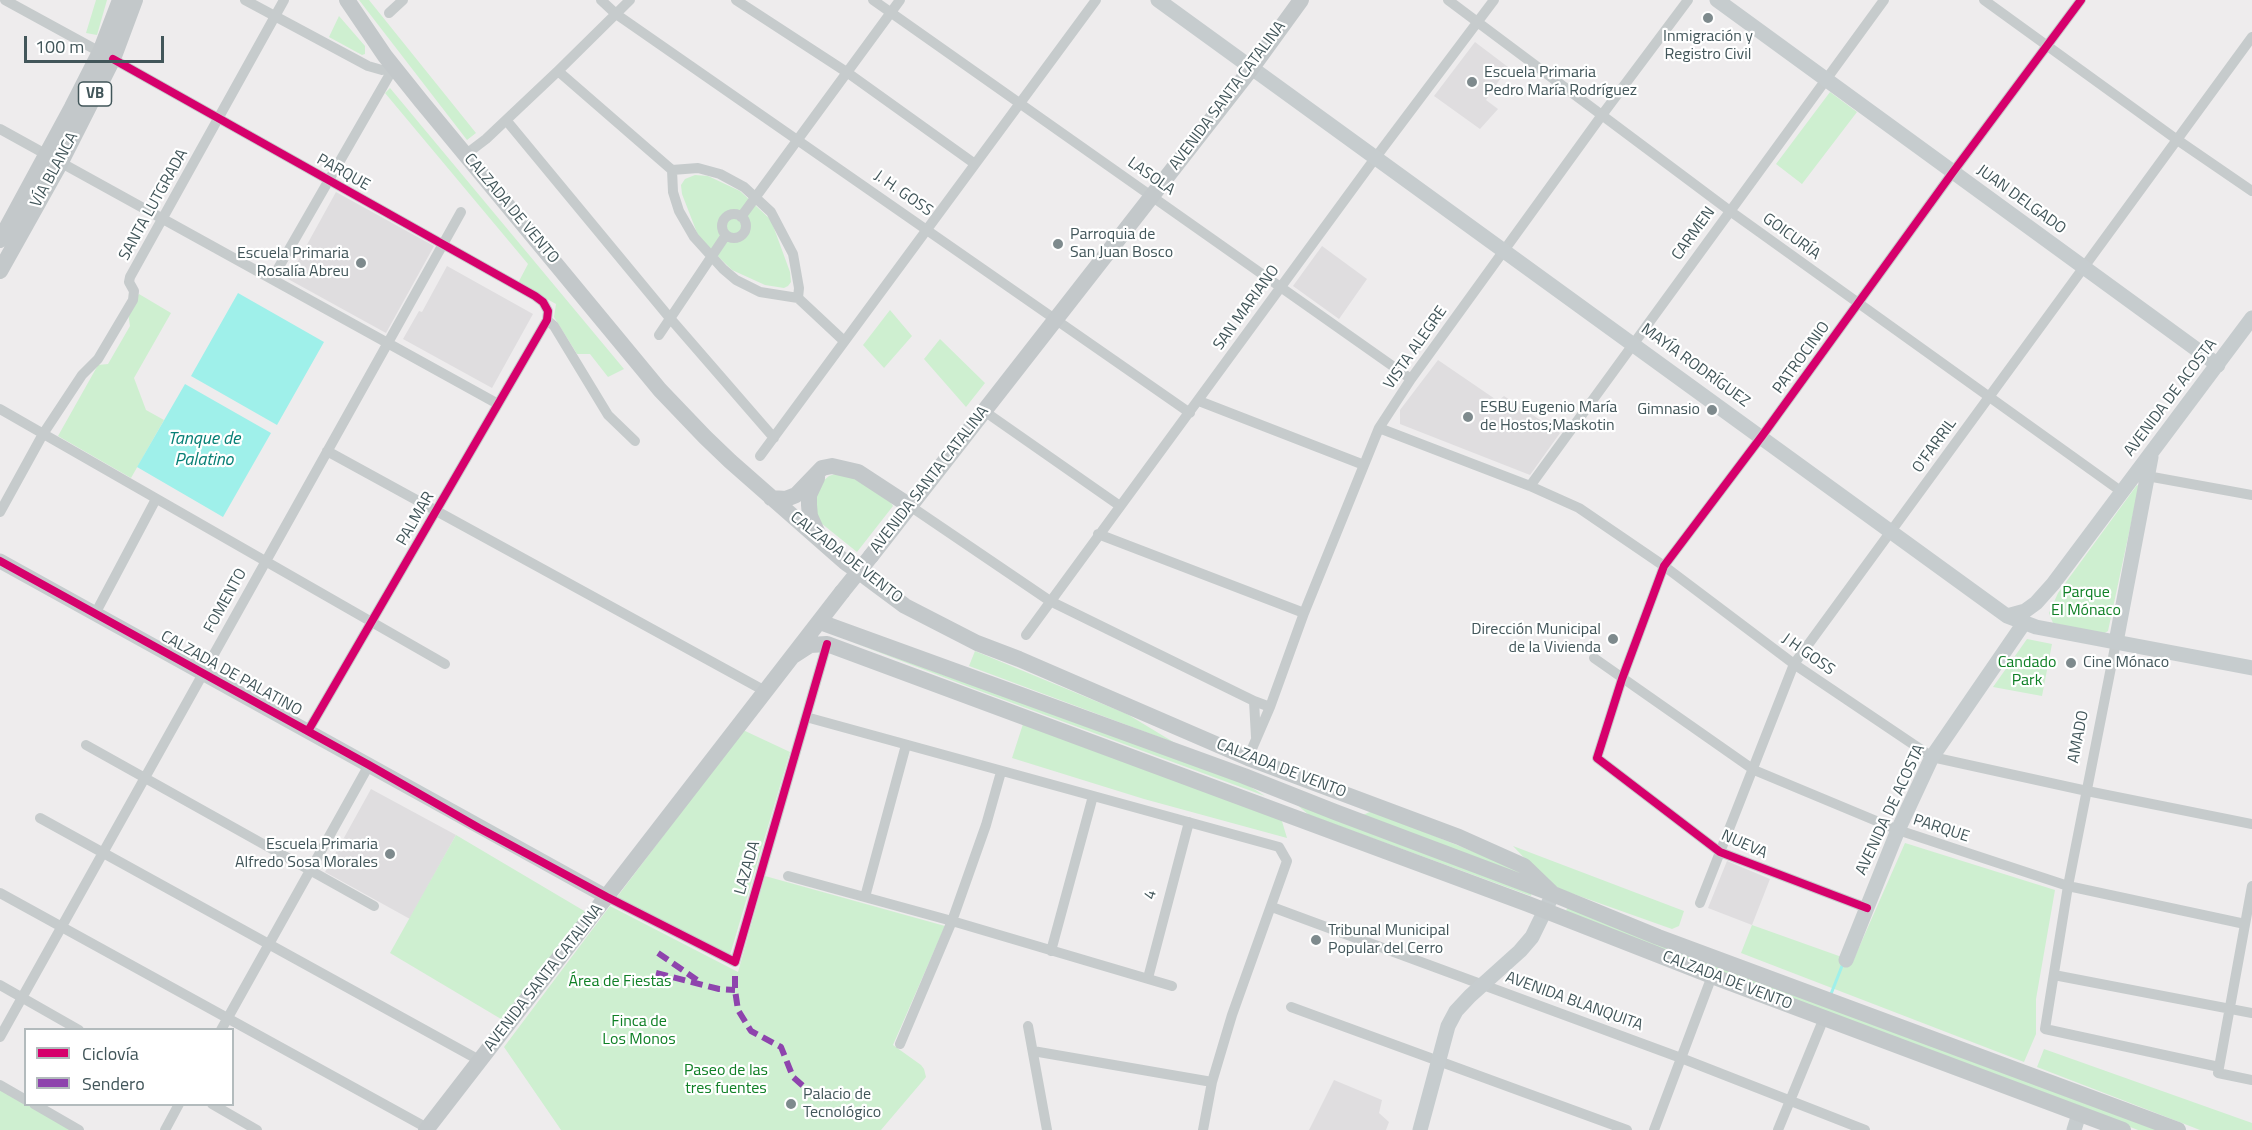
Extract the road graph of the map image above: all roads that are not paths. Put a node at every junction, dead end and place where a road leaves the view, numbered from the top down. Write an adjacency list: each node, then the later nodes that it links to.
1 (5, 0): 30 (street, PARQUE)
2 (120, 0): 30 (main road, VÍA BLANCA / VB)
3 (135, 0): 30 (main road, VÍA BLANCA / VB)
4 (245, 0): 26 (street)
5 (284, 0): 26 (street, SANTA LUTGRADA)
6 (347, 0): 31 (main road, CALZADA DE VENTO)
7 (403, 0): 24 (street)
8 (601, 0): 25 (street, J. H. GOSS)
9 (630, 0): 25 (street)
10 (736, 0): 34 (street)
11 (873, 0): 23 (street, LASOLA)
12 (900, 0): 23 (street)
13 (1096, 0): 36 (street)
14 (1158, 0): 32 (street, MAYÍA RODRÍGUEZ)
15 (1301, 0): 32 (main road, AVENIDA SANTA CATALINA)
16 (1448, 0): 27 (street, GOICURÍA)
17 (1494, 0): 27 (street, SAN MARIANO)
18 (1688, 0): 37 (street, VISTA ALEGRE)
19 (1717, 0): 35 (street, JUAN DELGADO)
20 (1884, 0): 35 (street, CARMEN)
21 (1984, 0): 29 (street)
22 (2081, 0): 29 (street, PATROCINIO)
23 (891, 12): 34 (street); 36 (street, LASOLA)
24 (389, 13)
25 (616, 14): 33 (street); 42 (street, J. H. GOSS)
26 (276, 16): 31 (street); 38 (street, SANTA LUTGRADA)
27 (1479, 22): 37 (street, GOICURÍA); 44 (street, SAN MARIANO)
28 (2252, 37): 41 (street, O'FARRIL)
29 (2047, 46): 41 (street); 48 (street, PATROCINIO)
30 (106, 55): 38 (street, PARQUE); 45 (main road, VÍA BLANCA / VB)
31 (394, 68): 43 (main road, CALZADA DE VENTO); 49 (street)
32 (1251, 69): 44 (street, MAYÍA RODRÍGUEZ); 51 (main road, AVENIDA SANTA CATALINA)
33 (558, 71): 39 (street); 47 (street)
34 (848, 73): 42 (street); 46 (street)
35 (1826, 80): 48 (street, JUAN DELGADO); 53 (street, CARMEN)
36 (1020, 102): 46 (street); 51 (street, LASOLA)
37 (1602, 115): 53 (street, GOICURÍA); 59 (street, VISTA ALEGRE)
38 (219, 119): 49 (street, PARQUE); 55 (street, SANTA LUTGRADA)
39 (506, 120): 43 (street); 67 (street)
40 (0, 129): 45 (street)
41 (2176, 139): 50 (street); 62 (street, O'FARRIL)
42 (798, 140): 52 (street); 56 (street, J. H. GOSS)
43 (465, 155): 98 (main road, CALZADA DE VENTO)
44 (1376, 157): 59 (street, MAYÍA RODRÍGUEZ); 64 (street, SAN MARIANO)
45 (54, 159): 55 (street); 57 (main road, VÍA BLANCA / VB); 61 (main road, VÍA BLANCA / VB)
46 (975, 164): 56 (street)
47 (672, 170): 52 (street); 60 (street)
48 (1953, 172): 62 (street, JUAN DELGADO); 66 (street, PATROCINIO)
49 (329, 180): 58 (street, PARQUE); 63 (street)
50 (2252, 190)
51 (1151, 196): 64 (street, LASOLA); 69 (main road, AVENIDA SANTA CATALINA)
52 (755, 197): 60 (street); 65 (street)
53 (1730, 210): 66 (street, GOICURÍA); 75 (street, CARMEN)
54 (461, 212): 58 (street, FOMENTO)
55 (163, 219): 63 (street); 85 (street, SANTA LUTGRADA)
56 (928, 230): 69 (street, J. H. GOSS); 73 (street)
57 (0, 240)
58 (442, 244): 70 (street, PARQUE); 74 (street, FOMENTO)
59 (1505, 250): 75 (street, MAYÍA RODRÍGUEZ); 77 (street, VISTA ALEGRE)
60 (711, 257): 65 (street); 67 (street)
61 (2, 262)
62 (2082, 267): 76 (street, JUAN DELGADO); 78 (street, O'FARRIL)
63 (272, 279): 74 (street)
64 (1281, 286): 77 (street, LASOLA); 79 (street, SAN MARIANO)
65 (798, 298): 73 (street)
66 (1858, 303): 78 (street, GOICURÍA); 86 (street, PATROCINIO)
67 (669, 317): 71 (street); 87 (street)
68 (2252, 318): 72 (street, AVENIDA DE ACOSTA)
69 (1056, 319): 82 (main road, AVENIDA SANTA CATALINA); 83 (street, J. H. GOSS)
70 (547, 320): 80 (street, PALMAR); 88 (street, PARQUE)
71 (659, 335)
72 (2246, 335): 76 (street, AVENIDA DE ACOSTA)
73 (844, 341): 87 (street)
74 (387, 343): 80 (street); 89 (street, FOMENTO)
75 (1632, 343): 86 (street, MAYÍA RODRÍGUEZ); 95 (street, CARMEN)
76 (2218, 365): 90 (street, AVENIDA DE ACOSTA)
77 (1411, 379): 84 (street, VISTA ALEGRE)
78 (1989, 397): 96 (street, GOICURÍA); 104 (street, O'FARRIL)
79 (1199, 401): 83 (street, SAN MARIANO); 92 (street)
80 (498, 404): 102 (street, PALMAR)
81 (0, 409): 85 (street)
82 (984, 411): 100 (main road, AVENIDA SANTA CATALINA); 101 (street)
83 (1190, 413): 101 (street, SAN MARIANO)
84 (1379, 428): 92 (street, VISTA ALEGRE); 95 (street, J H GOSS)
85 (43, 434): 99 (street); 103 (street, SANTA LUTGRADA)
86 (1762, 436): 104 (street, MAYÍA RODRÍGUEZ); 109 (street, PATROCINIO)
87 (774, 438): 91 (street)
88 (635, 441)
89 (327, 451): 102 (street); 108 (street, FOMENTO)
90 (2152, 453): 94 (street, AMADO); 96 (street, AVENIDA DE ACOSTA)
91 (760, 456)
92 (1364, 465): 112 (street, VISTA ALEGRE)
93 (845, 468): 98 (main road); 100 (main road); 106 (main road)
94 (2147, 476): 97 (street); 120 (street, AMADO)
95 (1530, 486): 109 (street, J H GOSS)
96 (2122, 492): 110 (street, AVENIDA DE ACOSTA)
97 (2252, 495)
98 (771, 498): 106 (main road, CALZADA DE VENTO)
99 (156, 499): 108 (street); 113 (street)
100 (910, 506): 111 (street); 116 (main road, AVENIDA SANTA CATALINA, bridge)
101 (1120, 506): 105 (street, SAN MARIANO)
102 (436, 510): 115 (street, PALMAR); 129 (street)
103 (0, 512)
104 (1892, 531): 114 (street, MAYÍA RODRÍGUEZ); 125 (street, O'FARRIL)
105 (1098, 534): 111 (street, SAN MARIANO); 112 (street)
106 (823, 543): 132 (main road, CALZADA DE VENTO)
107 (0, 561): 113 (street, CALZADA DE PALATINO)
108 (265, 561): 115 (street); 127 (street, FOMENTO)
109 (1664, 566): 125 (street, J H GOSS); 128 (street, PATROCINIO)
110 (2053, 584): 114 (street, AVENIDA DE ACOSTA); 118 (street, AVENIDA DE ACOSTA)
111 (1050, 601): 119 (street, SAN MARIANO); 130 (street)
112 (1304, 613): 131 (street, VISTA ALEGRE)
113 (95, 614): 127 (street, CALZADA DE PALATINO)
114 (2007, 616): 117 (street, MAYÍA RODRÍGUEZ)
115 (371, 622): 124 (street); 134 (street, PALMAR)
116 (820, 622): 121 (main road); 122 (main road, AVENIDA SANTA CATALINA); 144 (main road, CALZADA DE VENTO)
117 (2024, 623): 118 (street, MAYÍA RODRÍGUEZ); 138 (street, AVENIDA DE ACOSTA)
118 (2047, 629): 120 (street, MAYÍA RODRÍGUEZ)
119 (1026, 635)
120 (2116, 642): 126 (street, MAYÍA RODRÍGUEZ); 146 (street, AMADO)
121 (827, 644): 122 (main road); 133 (street, LAZADA); 148 (main road, CALZADA DE VENTO)
122 (793, 656): 129 (main road, AVENIDA SANTA CATALINA)
123 (1594, 658): 128 (street, PARQUE)
124 (445, 664)
125 (1794, 664): 138 (street, J H GOSS); 142 (street, O'FARRIL)
126 (2252, 668)
127 (202, 674): 134 (street, CALZADA DE PALATINO); 145 (street, FOMENTO)
128 (1622, 679): 140 (street, PATROCINIO); 142 (street, PARQUE)
129 (765, 691): 161 (main road, AVENIDA SANTA CATALINA)
130 (1254, 701): 131 (street); 135 (street)
131 (1270, 707): 135 (street, VISTA ALEGRE)
132 (1135, 709): 139 (main road, CALZADA DE VENTO); 144 (main road)
133 (806, 717): 137 (street); 161 (street, LAZADA)
134 (308, 731): 141 (street, CALZADA DE PALATINO)
135 (1256, 742): 139 (street, VISTA ALEGRE)
136 (86, 745): 145 (street)
137 (906, 745): 143 (street); 162 (street)
138 (1932, 757): 146 (street, J H GOSS); 152 (street, AVENIDA DE ACOSTA)
139 (1248, 758): 160 (main road, CALZADA DE VENTO)
140 (1597, 758): 153 (street, NUEVA)
141 (369, 765): 155 (street); 161 (street, CALZADA DE PALATINO)
142 (1754, 770): 152 (street, PARQUE); 153 (street, O'FARRIL)
143 (1001, 772): 147 (street); 168 (street)
144 (1244, 776): 148 (main road); 160 (main road, CALZADA DE VENTO)
145 (145, 777): 154 (street, FOMENTO); 155 (street)
146 (2087, 791): 151 (street, J H GOSS); 157 (street, AMADO)
147 (1093, 796): 150 (street); 172 (street)
148 (1293, 817): 167 (main road, CALZADA DE VENTO)
149 (39, 818): 154 (street)
150 (1189, 822): 165 (street); 176 (street, 4)
151 (2252, 824)
152 (1898, 830): 157 (street, PARQUE); 166 (street, AVENIDA DE ACOSTA)
153 (1720, 852): 163 (street, O'FARRIL); 166 (street, NUEVA)
154 (103, 853): 170 (street, FOMENTO); 171 (street)
155 (310, 870): 164 (street); 171 (street)
156 (788, 876): 162 (street)
157 (2068, 886): 169 (street, PARQUE); 174 (street, AMADO)
158 (2252, 886): 169 (street)
159 (0, 893): 170 (street)
160 (1553, 894): 167 (street); 218 (main road, CALZADA DE VENTO)
161 (607, 897): 194 (main road, AVENIDA SANTA CATALINA)
162 (865, 897): 168 (street)
163 (1700, 903)
164 (374, 906)
165 (1272, 907): 178 (street, AVENIDA BLANQUITA); 197 (street)
166 (1867, 908): 173 (street, AVENIDA DE ACOSTA)
167 (1546, 911): 175 (main road, CALZADA DE VENTO); 178 (street)
168 (952, 921): 172 (street); 190 (street)
169 (2245, 924): 182 (street)
170 (61, 927): 180 (street, FOMENTO); 184 (street)
171 (268, 944): 184 (street); 194 (street)
172 (1051, 951): 176 (street)
173 (1846, 960)
174 (2054, 975): 182 (street); 195 (street, AMADO)
175 (1712, 976): 185 (main road, CALZADA DE VENTO); 192 (street)
176 (1148, 978): 179 (street)
177 (0, 985): 180 (street)
178 (1484, 985): 192 (street, AVENIDA BLANQUITA); 193 (street)
179 (1172, 986)
180 (22, 997): 187 (street); 189 (street, FOMENTO)
181 (1291, 1007): 193 (street)
182 (2229, 1009): 183 (street); 195 (street)
183 (2252, 1013)
184 (227, 1018): 188 (street); 205 (street)
185 (1824, 1018): 200 (street); 204 (main road, CALZADA DE VENTO)
186 (1028, 1026): 191 (street)
187 (77, 1028)
188 (222, 1028)
189 (0, 1036)
190 (900, 1044)
191 (1033, 1051): 197 (street); 209 (street)
192 (1681, 1058): 200 (street, AVENIDA BLANQUITA); 213 (street)
193 (1438, 1059): 211 (street); 212 (street)
194 (479, 1060): 205 (main road, AVENIDA SANTA CATALINA)
195 (2218, 1070): 196 (street)
196 (2252, 1080)
197 (1212, 1082): 210 (street)
198 (0, 1086): 199 (street)
199 (24, 1099)
200 (1789, 1102): 214 (street); 215 (street, AVENIDA BLANQUITA)
201 (37, 1106): 206 (street)
202 (178, 1106): 207 (street)
203 (215, 1106): 208 (street)
204 (2079, 1114): 216 (street); 217 (main road, CALZADA DE VENTO)
205 (426, 1129)
206 (79, 1130)
207 (165, 1130)
208 (257, 1130)
209 (1047, 1130)
210 (1203, 1130)
211 (1420, 1130)
212 (1628, 1130)
213 (1654, 1130)
214 (1778, 1130)
215 (1865, 1130)
216 (2074, 1130)
217 (2123, 1130)
218 (2178, 1130)

